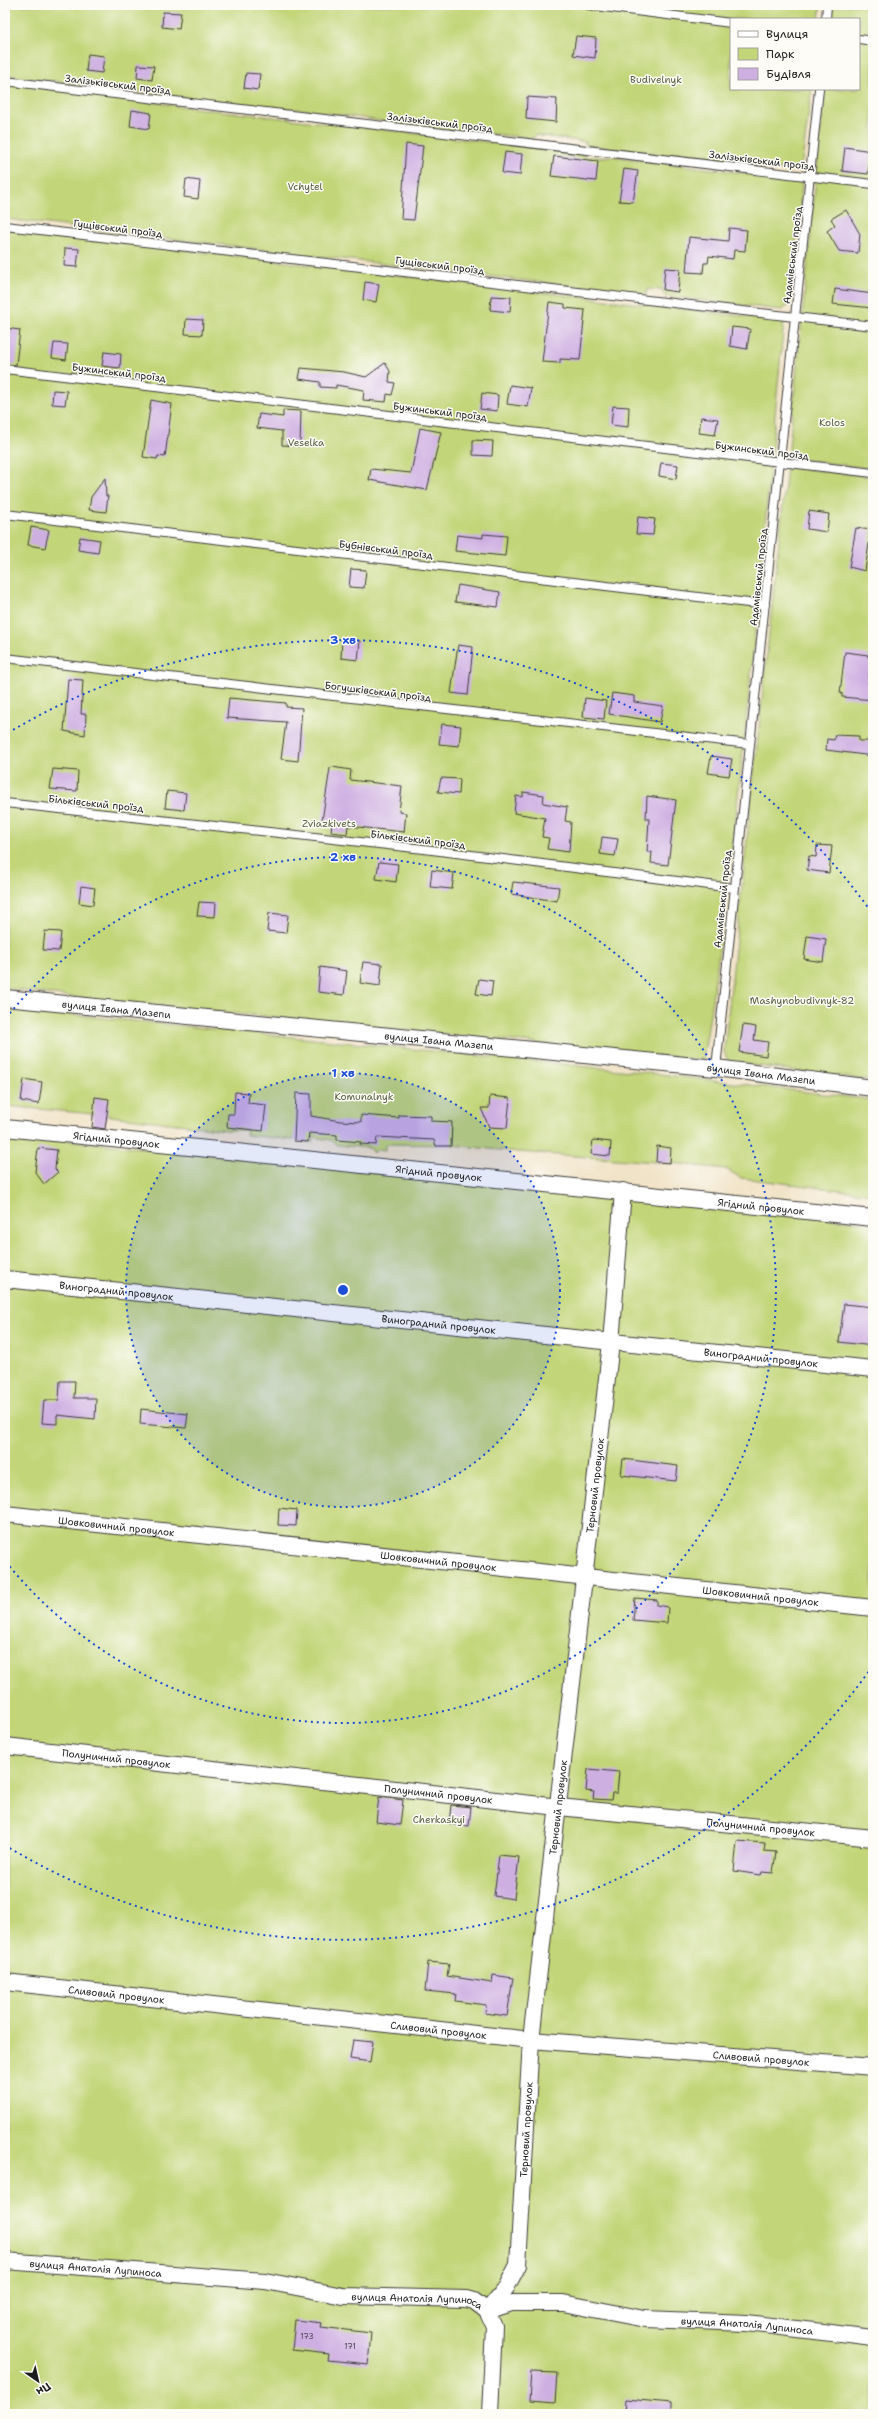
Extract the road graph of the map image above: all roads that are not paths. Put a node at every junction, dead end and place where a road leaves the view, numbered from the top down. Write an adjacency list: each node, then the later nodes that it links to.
1 (588, 5): 4 (lane)
2 (827, 5): 3 (lane)
3 (826, 18)
4 (730, 23)
5 (860, 39): 6 (lane)
6 (873, 41)
7 (5, 81): 9 (lane, Залізьківський проїзд)
8 (819, 90): 9 (lane, Адамівський проїзд)
9 (811, 177): 10 (lane, Залізьківський проїзд); 12 (lane, Адамівський проїзд)
10 (873, 184)
11 (5, 226): 12 (lane, Гущівський проїзд)
12 (795, 316): 13 (lane, Гущівський проїзд); 15 (lane, Адамівський проїзд)
13 (873, 326)
14 (5, 369): 15 (lane, Бужинський проїзд)
15 (780, 462): 16 (lane, Бужинський проїзд); 18 (lane, Адамівський проїзд)
16 (873, 473)
17 (5, 514): 18 (lane, Бубнівський проїзд)
18 (765, 605): 20 (lane, Адамівський проїзд)
19 (5, 658): 20 (lane, Богушківський проїзд)
20 (749, 744): 22 (lane, Адамівський проїзд)
21 (5, 803): 22 (lane, Більківський проїзд)
22 (733, 888): 24 (lane, Адамівський проїзд)
23 (5, 998): 24 (street, вулиця Івана Мазепи)
24 (716, 1068): 25 (street, вулиця Івана Мазепи)
25 (873, 1088)
26 (5, 1128): 27 (street, Ягідний провулок)
27 (623, 1191): 28 (street, Ягідний провулок); 30 (street, Терновий провулок)
28 (873, 1218)
29 (5, 1279): 30 (street, Виноградний провулок)
30 (611, 1343): 31 (street, Виноградний провулок); 33 (street, Терновий провулок)
31 (873, 1369)
32 (5, 1514): 33 (street, Шовковичний провулок)
33 (584, 1577): 34 (street, Шовковичний провулок); 36 (street, Терновий провулок)
34 (873, 1608)
35 (5, 1746): 36 (street, Полуничний провулок)
36 (559, 1807): 37 (street, Полуничний провулок); 39 (street, Терновий провулок)
37 (873, 1838)
38 (5, 1982): 39 (street, Сливовий провулок)
39 (531, 2040): 40 (street, Сливовий провулок); 42 (street, Терновий провулок)
40 (873, 2067)
41 (5, 2261): 42 (street, вулиця Анатолія Лупиноса)
42 (487, 2311): 43 (street, вулиця Анатолія Лупиноса); 44 (street)
43 (873, 2338)
44 (490, 2414)

